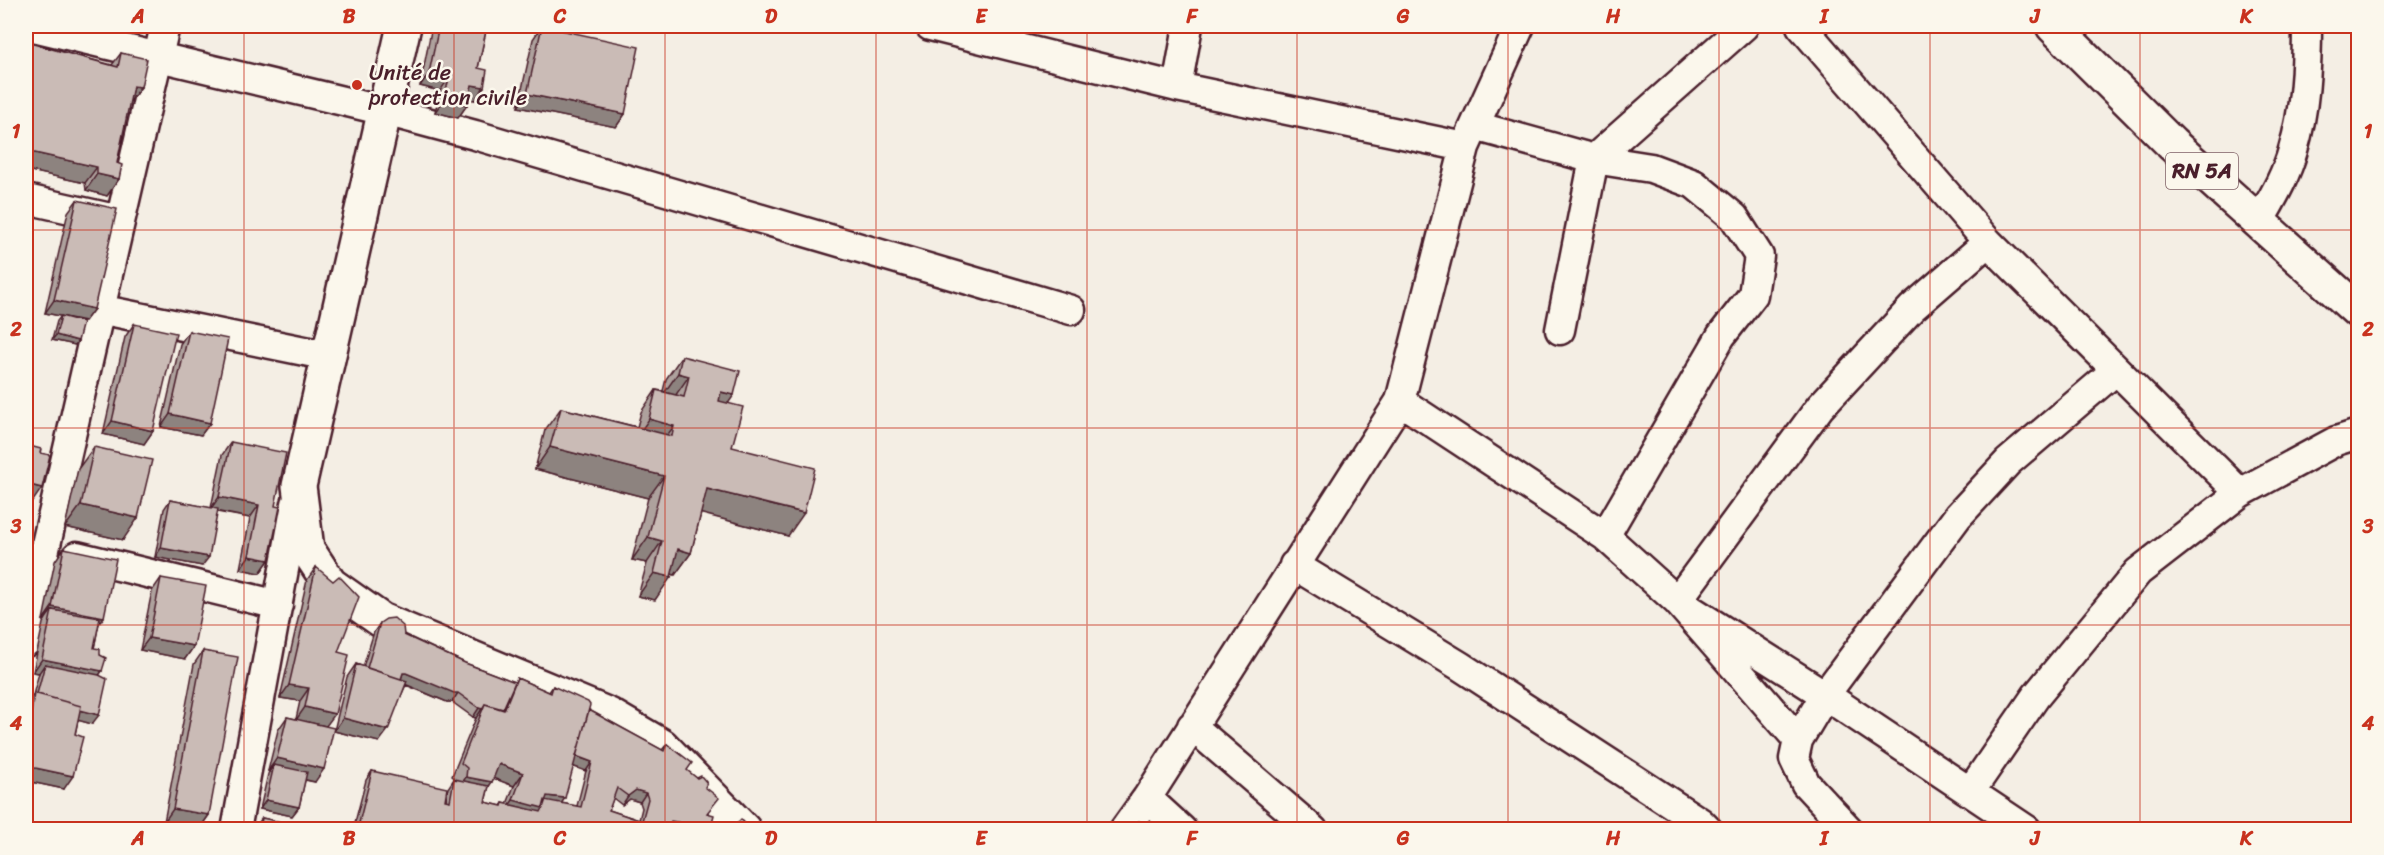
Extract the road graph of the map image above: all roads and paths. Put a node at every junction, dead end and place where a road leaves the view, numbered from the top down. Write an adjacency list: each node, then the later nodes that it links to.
1 (29, 26): 11 (street)
2 (165, 26): 11 (street)
3 (404, 26): 13 (main road)
4 (930, 26): 12 (street)
5 (1188, 26): 12 (street)
6 (1520, 26): 14 (street)
7 (1744, 26): 15 (street)
8 (1801, 26): 19 (street)
9 (2053, 26): 18 (main road, RN 5A)
10 (2307, 26): 18 (street)
11 (159, 57): 13 (street); 17 (street)
12 (1177, 87): 14 (street)
13 (385, 111): 21 (street); 24 (main road)
14 (1470, 136): 15 (street); 26 (street)
15 (1594, 159): 23 (street); 30 (street)
16 (26, 199): 17 (street)
17 (120, 220): 20 (street)
18 (2259, 222): 22 (main road, RN 5A)
19 (1988, 242): 25 (street); 33 (street)
20 (99, 309): 24 (street); 31 (street)
21 (1071, 310)
22 (2358, 311)
23 (1560, 330)
24 (329, 356): 28 (main road)
25 (2115, 371): 29 (street); 36 (street)
26 (1400, 400): 30 (street); 32 (street)
27 (2358, 434): 29 (street)
28 (299, 486): 34 (street); 42 (main road)
29 (2240, 494): 39 (street)
30 (1605, 536): 33 (street)
31 (35, 546): 34 (street); 35 (street)
32 (1294, 566): 37 (street); 46 (street)
33 (1677, 602): 36 (street); 38 (street)
34 (278, 605): 41 (street)
35 (26, 642)
36 (1825, 695): 38 (street); 39 (street)
37 (1192, 726): 40 (street); 45 (street)
38 (1798, 740): 47 (street)
39 (1970, 792): 48 (street)
40 (1147, 798): 43 (street); 44 (street)
41 (245, 821)
42 (738, 827)
43 (1124, 830)
44 (1182, 830)
45 (1313, 830)
46 (1708, 830)
47 (1849, 830)
48 (2027, 830)

